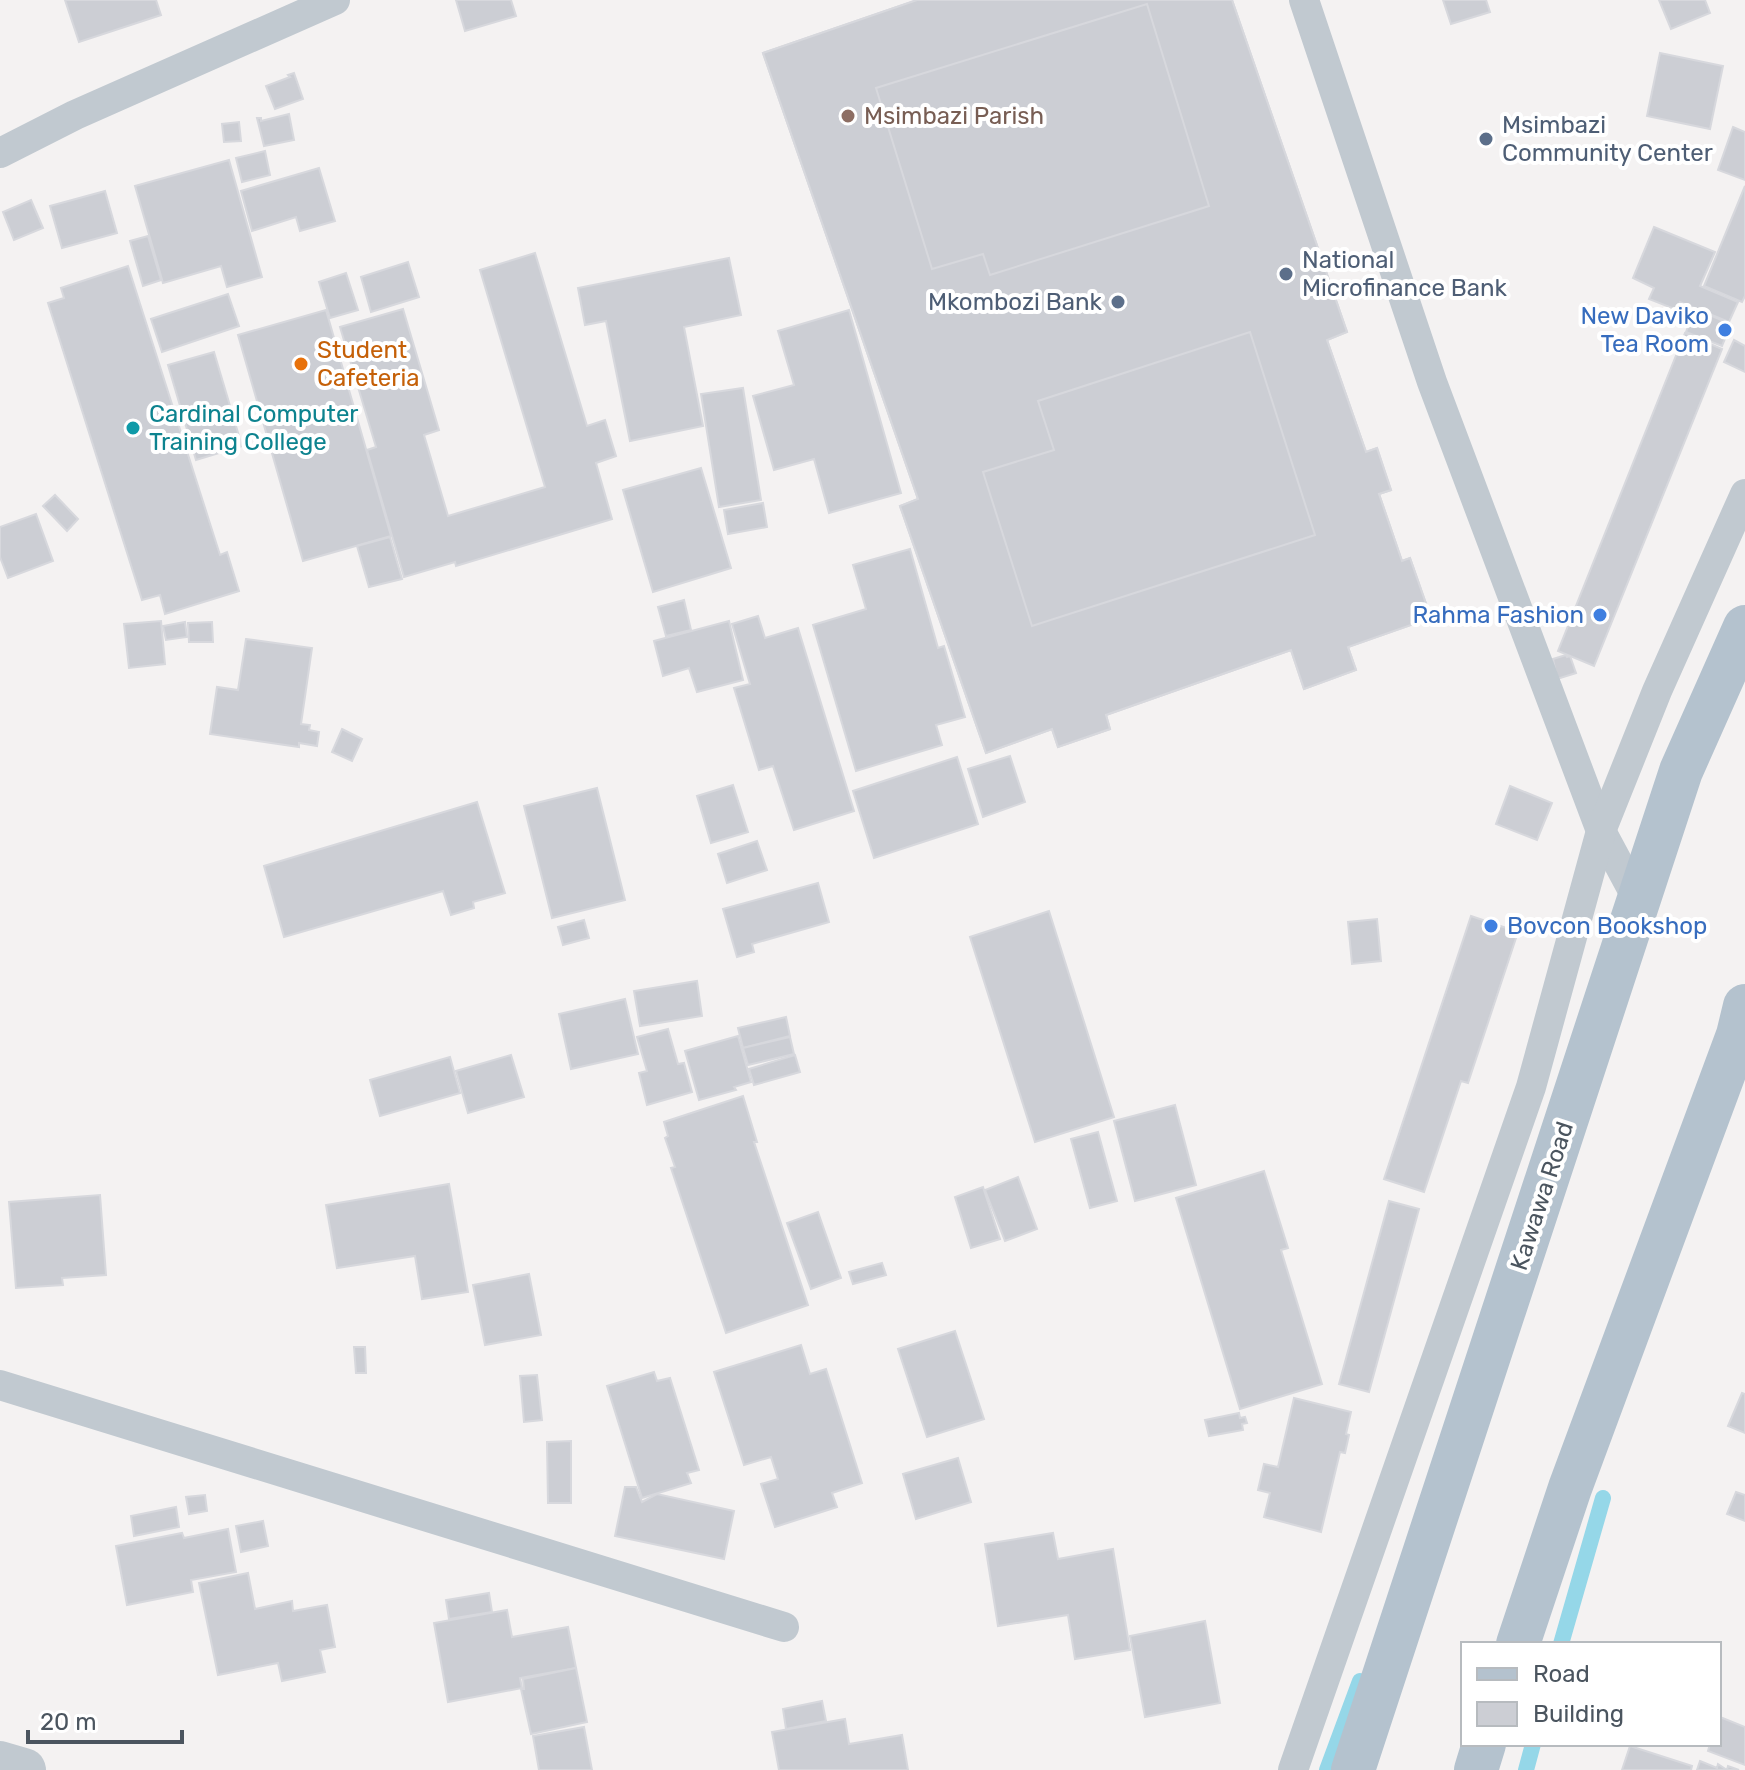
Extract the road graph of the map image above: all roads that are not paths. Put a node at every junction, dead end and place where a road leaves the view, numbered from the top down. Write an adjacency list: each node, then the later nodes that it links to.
1 (335, 0): 3 (lane)
2 (1304, 0): 6 (lane)
3 (0, 153)
4 (1745, 494): 6 (lane)
5 (1745, 627): 7 (main road, Kawawa Road)
6 (1601, 831): 7 (lane); 15 (lane)
7 (1639, 902): 16 (main road, Kawawa Road)
8 (1743, 1025): 11 (main road)
9 (0, 1385): 10 (lane)
10 (784, 1627)
11 (1519, 1642)
12 (1483, 1746): 17 (main road)
13 (0, 1763): 14 (street)
14 (24, 1770)
15 (1293, 1770)
16 (1353, 1770)
17 (1476, 1770)

